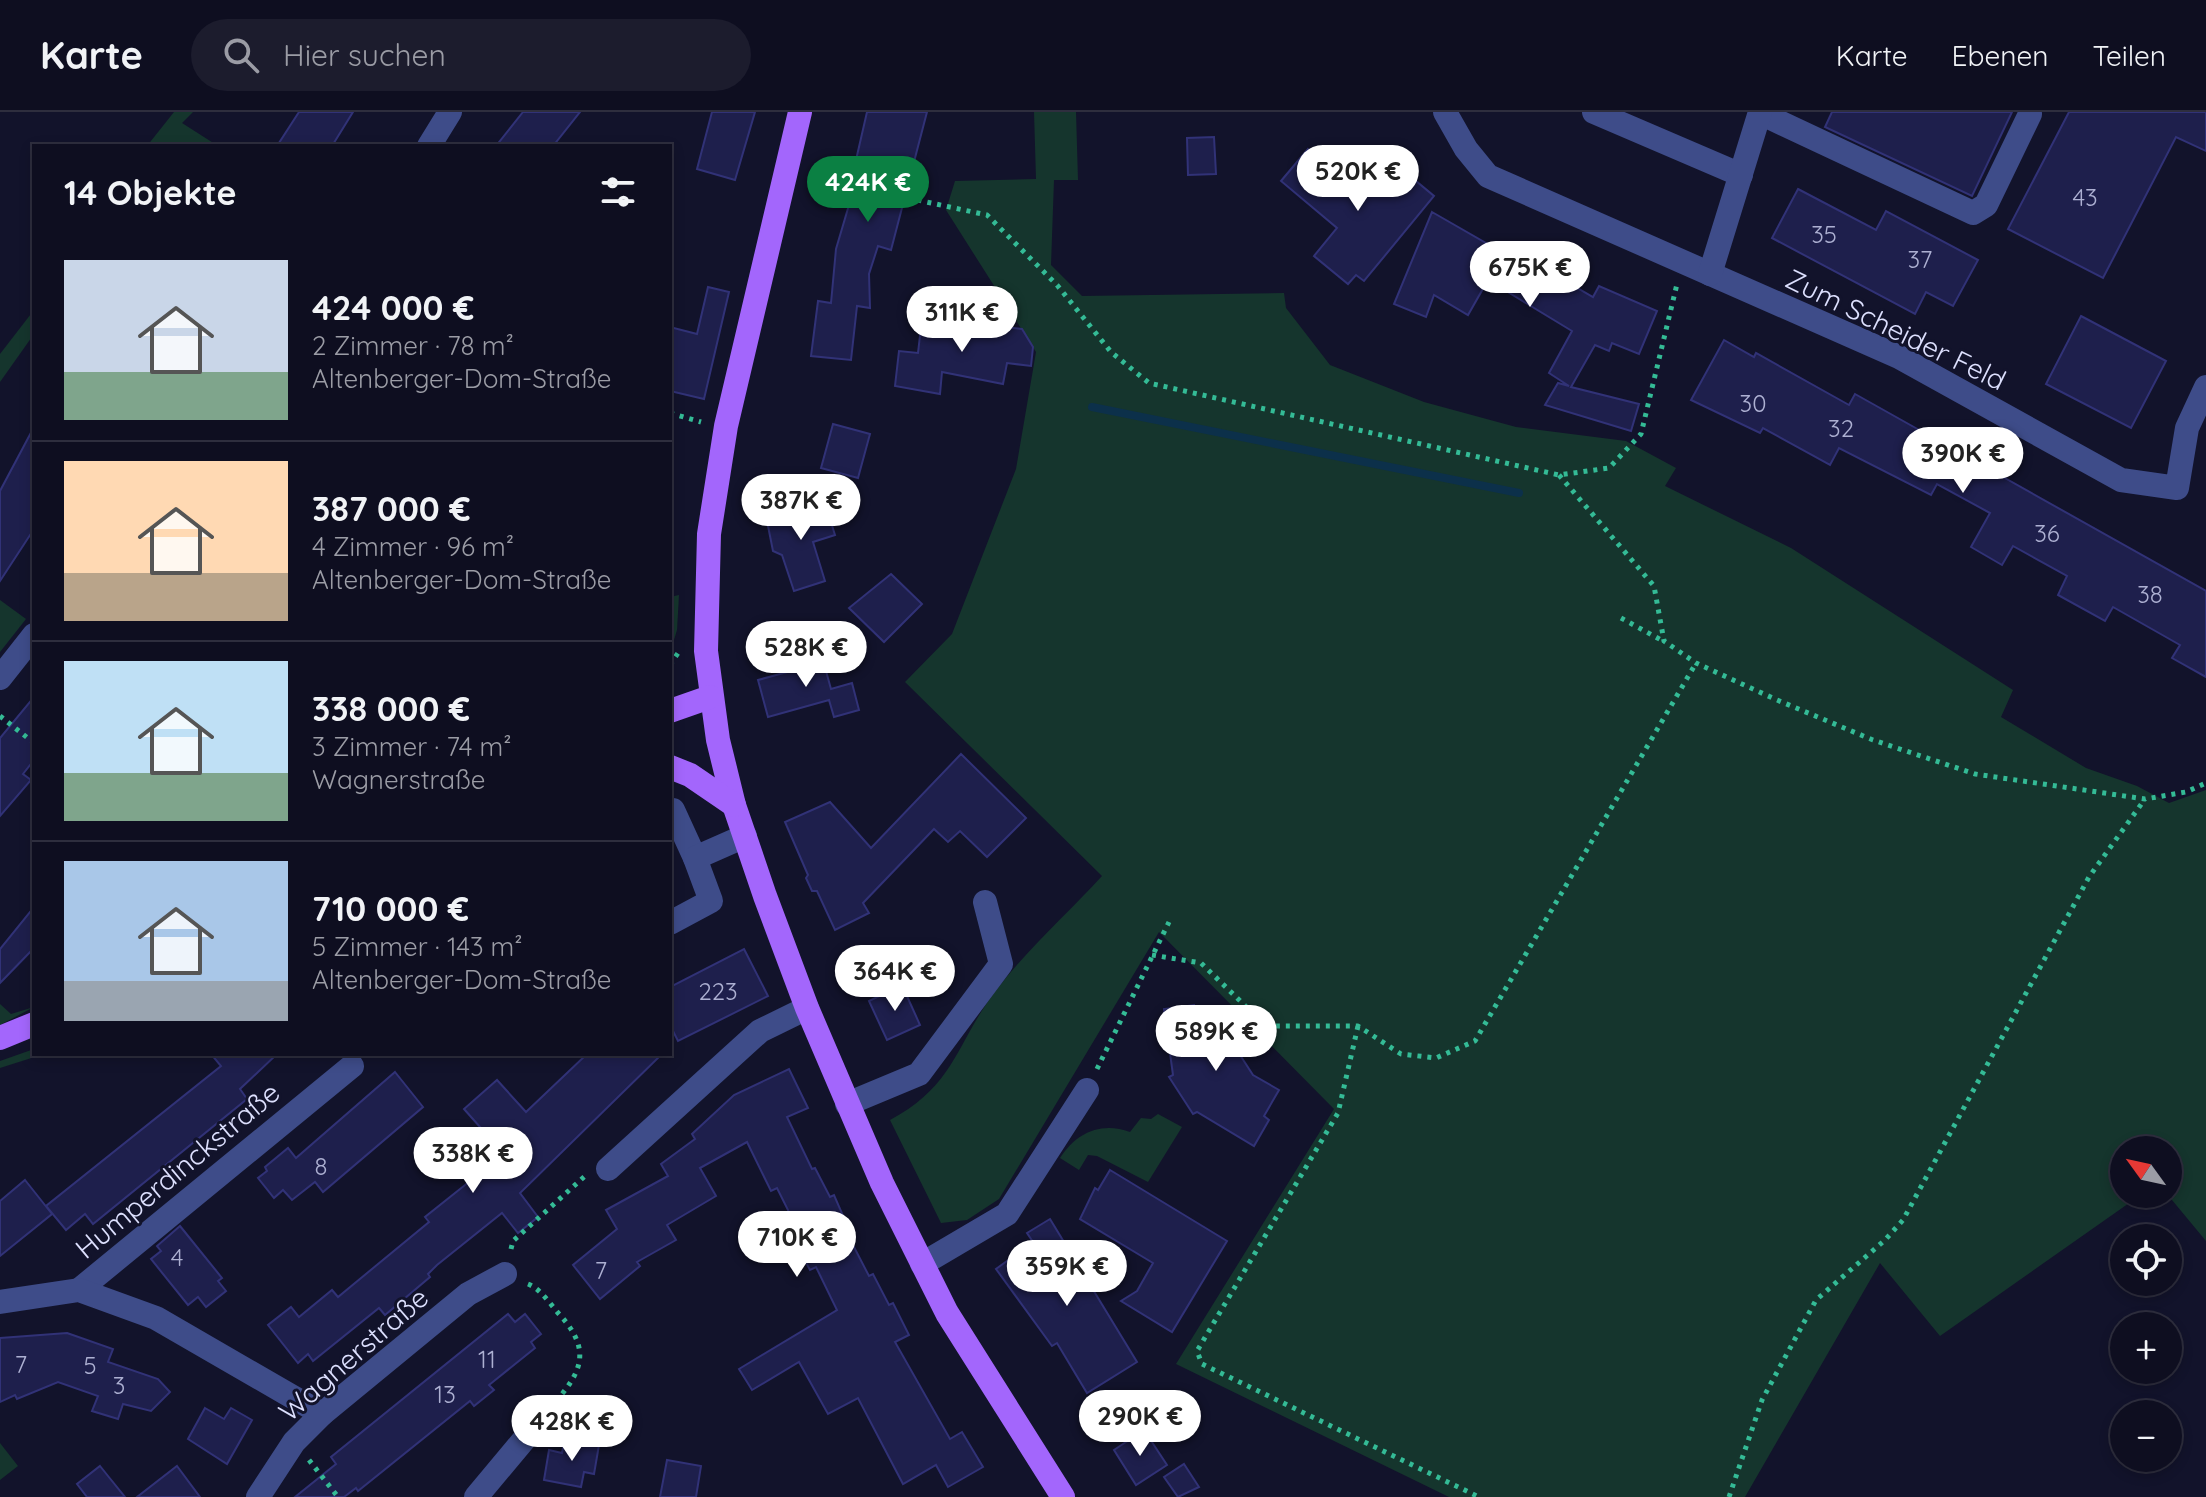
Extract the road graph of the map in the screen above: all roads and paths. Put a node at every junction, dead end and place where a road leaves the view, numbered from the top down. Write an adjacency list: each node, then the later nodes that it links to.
1 (450, 112): 7 (street)
2 (800, 112): 8 (main road)
3 (1445, 112): 10 (street, Zum Scheider Feld)
4 (1594, 112): 9 (street)
5 (1760, 112): 6 (street); 9 (street)
6 (2030, 114)
7 (430, 144)
8 (786, 172): 13 (path); 19 (main road)
9 (1741, 175): 11 (street)
10 (1682, 263): 11 (street, Zum Scheider Feld); 13 (path)
11 (1710, 274): 12 (street, Zum Scheider Feld)
12 (2206, 387)
13 (1559, 475): 16 (path)
14 (1621, 618): 16 (path)
15 (32, 641): 18 (street)
16 (1664, 641): 17 (path)
17 (1696, 663): 25 (path); 36 (path)
18 (0, 678)
19 (710, 697): 20 (main road); 26 (main road)
20 (672, 710)
21 (0, 716): 22 (path)
22 (32, 741)
23 (672, 768): 26 (main road)
24 (2206, 783): 25 (path)
25 (2145, 799): 54 (path)
26 (734, 805): 28 (main road)
27 (673, 810): 29 (street)
28 (745, 836): 29 (street); 34 (main road)
29 (695, 858): 31 (street)
30 (985, 902): 40 (street)
31 (672, 922)
32 (1169, 922): 33 (path)
33 (1152, 955): 36 (path); 39 (path)
34 (807, 1008): 40 (main road); 41 (street)
35 (32, 1025): 37 (main road)
36 (1358, 1026): 53 (path)
37 (0, 1038)
38 (352, 1066): 44 (street, Humperdinckstraße)
39 (1087, 1090): 42 (street)
40 (847, 1104): 42 (main road)
41 (608, 1169): 43 (path)
42 (922, 1264): 52 (main road)
43 (505, 1274): 46 (street, Wagnerstraße); 47 (path)
44 (79, 1290): 45 (street, Humperdinckstraße); 46 (street, Humperdinckstraße)
45 (0, 1302)
46 (322, 1414): 48 (street, Wagnerstraße)
47 (527, 1436): 51 (street)
48 (294, 1442): 49 (street, Wagnerstraße); 50 (path)
49 (258, 1497)
50 (338, 1497)
51 (476, 1497)
52 (1063, 1497)
53 (1479, 1497)
54 (1729, 1497)

